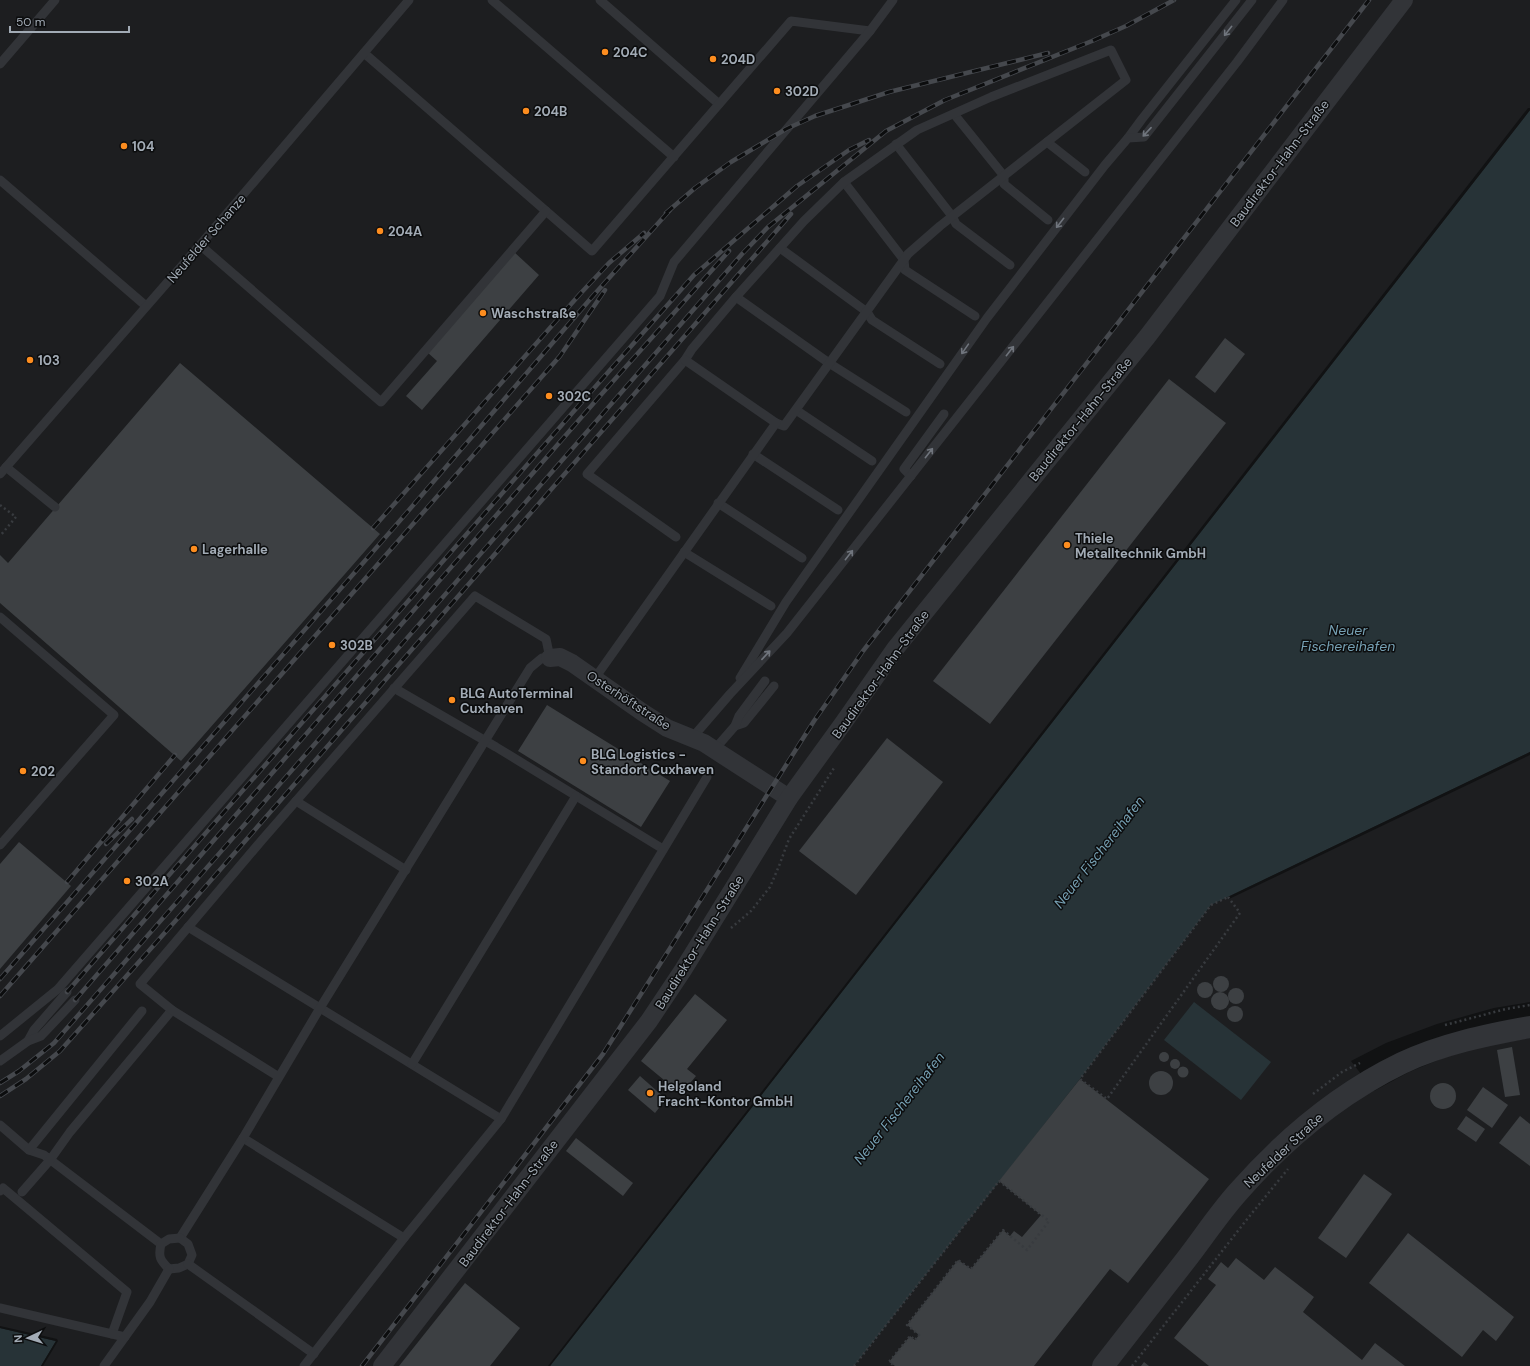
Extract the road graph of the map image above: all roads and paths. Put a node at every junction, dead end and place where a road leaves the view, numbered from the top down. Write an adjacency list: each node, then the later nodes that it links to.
1 (55, 0): 12 (lane)
2 (409, 0): 11 (lane, Neufelder Schanze)
3 (492, 0): 18 (lane)
4 (600, 0): 13 (lane)
5 (893, 0): 10 (lane)
6 (1236, 0): 15 (lane)
7 (1252, 0): 15 (lane, one-way to 15)
8 (1284, 0): 44 (lane, one-way to 8)
9 (1404, 0): 68 (street, Baudirektor-Hahn-Straße)
10 (870, 31): 13 (lane); 81 (lane)
11 (364, 53): 23 (lane); 26 (lane, Neufelder Schanze)
12 (0, 64)
13 (719, 104): 18 (lane)
14 (954, 114): 16 (lane); 17 (lane); 20 (lane)
15 (1128, 138): 60 (lane, one-way to 60)
16 (1047, 142): 19 (lane); 20 (lane)
17 (896, 144): 22 (lane); 24 (lane)
18 (674, 157): 23 (lane)
19 (1085, 172)
20 (1004, 176): 24 (lane); 25 (lane)
21 (0, 180): 31 (lane)
22 (844, 182): 27 (lane); 28 (lane)
23 (546, 210): 26 (lane)
24 (952, 216): 28 (lane); 29 (lane)
25 (1048, 220)
26 (200, 245): 31 (lane, Neufelder Schanze)
27 (780, 248): 30 (lane); 32 (lane)
28 (904, 260): 32 (lane); 33 (lane)
29 (1010, 265)
30 (736, 297): 34 (lane); 35 (lane)
31 (146, 306): 43 (lane, Neufelder Schanze)
32 (867, 312): 35 (lane); 36 (lane)
33 (975, 316)
34 (685, 360): 40 (lane); 50 (lane)
35 (830, 363): 37 (lane); 38 (lane)
36 (940, 364)
37 (796, 410): 40 (lane); 42 (lane)
38 (906, 412)
39 (944, 414): 44 (lane)
40 (776, 423): 41 (lane)
41 (753, 454): 45 (lane); 48 (lane)
42 (872, 461)
43 (3, 470): 47 (lane)
44 (911, 476): 60 (lane, one-way to 44)
45 (718, 504): 51 (lane); 52 (lane)
46 (0, 506): 49 (path)
47 (55, 507)
48 (838, 510)
49 (0, 536)
50 (676, 537)
51 (684, 552): 53 (lane); 56 (lane)
52 (802, 558)
53 (771, 606)
54 (0, 617): 70 (lane)
55 (550, 658): 56 (street, Osterhöftstraße); 59 (lane); 63 (lane)
56 (595, 678): 62 (street, Osterhöftstraße)
57 (765, 681): 61 (lane)
58 (774, 686): 61 (lane)
59 (394, 688): 63 (lane); 69 (lane)
60 (730, 694): 62 (lane)
61 (735, 726): 64 (lane)
62 (692, 738): 64 (street, Osterhöftstraße)
63 (485, 742): 67 (lane); 72 (lane)
64 (714, 750): 68 (street, Osterhöftstraße)
65 (836, 764): 74 (path)
66 (707, 777): 71 (lane)
67 (576, 796): 71 (lane); 84 (lane)
68 (789, 798): 106 (street, Baudirektor-Hahn-Straße)
69 (296, 801): 72 (lane); 73 (lane)
70 (0, 845)
71 (663, 849): 87 (lane)
72 (406, 870): 77 (lane)
73 (188, 927): 77 (lane); 78 (lane)
74 (727, 933)
75 (67, 992): 82 (lane)
76 (76, 1000): 82 (lane)
77 (320, 1008): 84 (lane); 85 (lane)
78 (172, 1010): 85 (lane); 91 (lane)
79 (142, 1011): 90 (lane)
80 (1530, 1027): 109 (street, Neufelder Straße)
81 (0, 1036)
82 (28, 1041): 83 (lane)
83 (0, 1061)
84 (412, 1064): 87 (lane)
85 (279, 1078): 89 (lane)
86 (1091, 1087): 86 (path)
87 (501, 1119): 96 (lane)
88 (0, 1125): 90 (lane)
89 (243, 1138): 95 (lane); 96 (lane)
90 (29, 1150): 91 (lane)
91 (50, 1160): 94 (lane); 97 (lane)
92 (1290, 1167): 110 (path)
93 (0, 1191): 101 (lane)
94 (22, 1192)
95 (180, 1238): 97 (lane); 98 (lane)
96 (404, 1238): 103 (lane)
97 (161, 1244): 99 (lane)
98 (188, 1264): 99 (lane); 103 (lane)
99 (169, 1268): 102 (lane)
100 (0, 1308): 101 (lane)
101 (112, 1334): 102 (lane)
102 (125, 1337): 104 (lane)
103 (314, 1354): 105 (lane)
104 (104, 1366)
105 (304, 1366)
106 (382, 1366)
107 (854, 1366): 108 (path)
108 (895, 1366)
109 (1103, 1366)
110 (1132, 1366)

